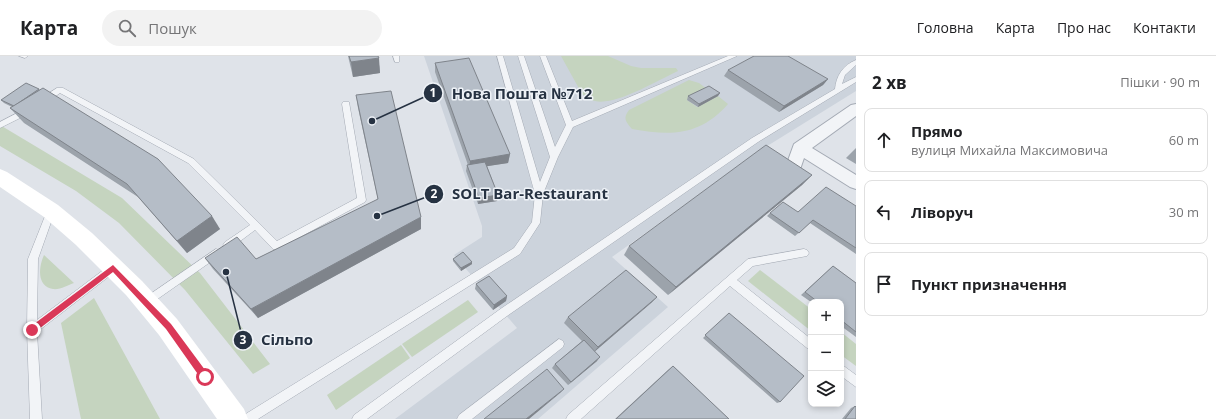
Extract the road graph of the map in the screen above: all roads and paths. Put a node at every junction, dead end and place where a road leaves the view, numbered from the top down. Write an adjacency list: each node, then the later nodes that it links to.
1 (500, 56): 17 (lane)
2 (522, 56): 13 (lane)
3 (543, 56): 11 (lane)
4 (734, 56): 11 (lane)
5 (856, 62): 7 (lane)
6 (856, 79): 7 (lane)
7 (838, 90): 32 (lane)
8 (346, 104): 19 (lane)
9 (856, 109): 12 (street)
10 (0, 125): 19 (lane)
11 (570, 125): 13 (lane)
12 (800, 148): 15 (street); 16 (street)
13 (554, 157): 17 (lane)
14 (0, 177): 18 (main road)
15 (787, 179)
16 (856, 183)
17 (539, 194): 31 (lane)
18 (51, 211): 21 (main road); 24 (lane)
19 (256, 225): 23 (lane)
20 (804, 253): 22 (lane)
21 (113, 268): 23 (main road); 24 (lane)
22 (731, 281): 25 (lane); 34 (lane)
23 (146, 302): 30 (main road)
24 (32, 330): 29 (lane)
25 (808, 343)
26 (559, 344): 33 (lane)
27 (843, 371): 28 (lane)
28 (856, 382)
29 (36, 419)
30 (234, 419)
31 (248, 419)
32 (358, 419)
33 (463, 419)
34 (572, 419)

